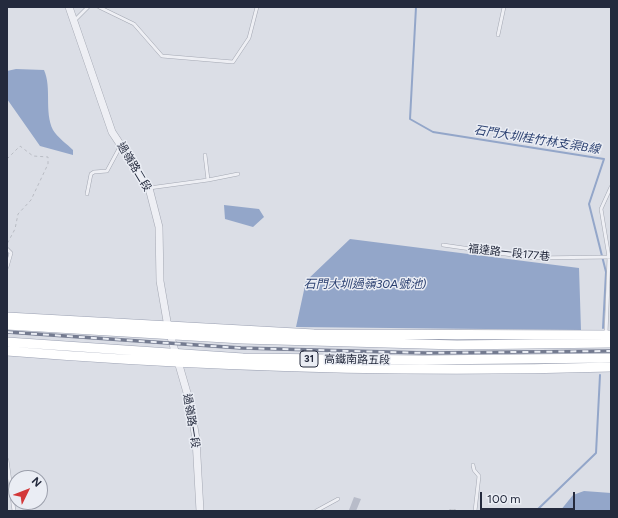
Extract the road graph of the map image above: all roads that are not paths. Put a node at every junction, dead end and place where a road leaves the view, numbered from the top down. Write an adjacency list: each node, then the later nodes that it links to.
1 (69, 7): 6 (street, 過嶺路二段)
2 (88, 7): 6 (lane)
3 (99, 7): 4 (lane)
4 (257, 7)
5 (504, 7): 7 (lane)
6 (75, 20): 8 (street, 過嶺路二段)
7 (498, 35)
8 (121, 145): 13 (street, 過嶺路二段); 14 (lane)
9 (205, 155): 11 (lane)
10 (238, 174): 11 (lane)
11 (208, 180): 13 (lane)
12 (611, 187): 17 (lane)
13 (149, 188): 23 (street, 過嶺路二段)
14 (87, 194)
15 (443, 245): 17 (lane, 福達路一段177巷)
16 (7, 249): 18 (lane)
17 (608, 257): 25 (lane)
18 (7, 267)
19 (7, 317): 20 (main road, 高鐵南路五段 / 31)
20 (19, 318): 22 (main road); 23 (main road, 高鐵南路五段 / 31)
21 (7, 325): 22 (main road, 高鐵南路五段 / 31)
22 (55, 327): 23 (main road, 高鐵南路五段 / 31)
23 (169, 330): 24 (main road, 高鐵南路五段 / 31); 27 (main road, 高鐵南路五段 / 31); 30 (street, 過嶺路一段)
24 (539, 336): 25 (main road, 高鐵南路五段 / 31); 27 (main road)
25 (609, 338): 27 (main road, 高鐵南路五段 / 31)
26 (7, 342): 30 (main road, 高鐵南路五段 / 31)
27 (503, 344)
28 (7, 351): 30 (main road, 高鐵南路五段 / 31)
29 (611, 358): 31 (main road, 高鐵南路五段 / 31)
30 (178, 359): 31 (main road, 高鐵南路五段 / 31); 33 (main road, 高鐵南路五段 / 31); 38 (street, 過嶺路一段)
31 (423, 360): 33 (main road)
32 (611, 367): 33 (main road, 高鐵南路五段 / 31)
33 (465, 369)
34 (7, 460): 37 (lane)
35 (473, 466): 40 (lane)
36 (338, 499): 39 (lane)
37 (14, 511)
38 (200, 511)
39 (316, 511)
40 (475, 511)

